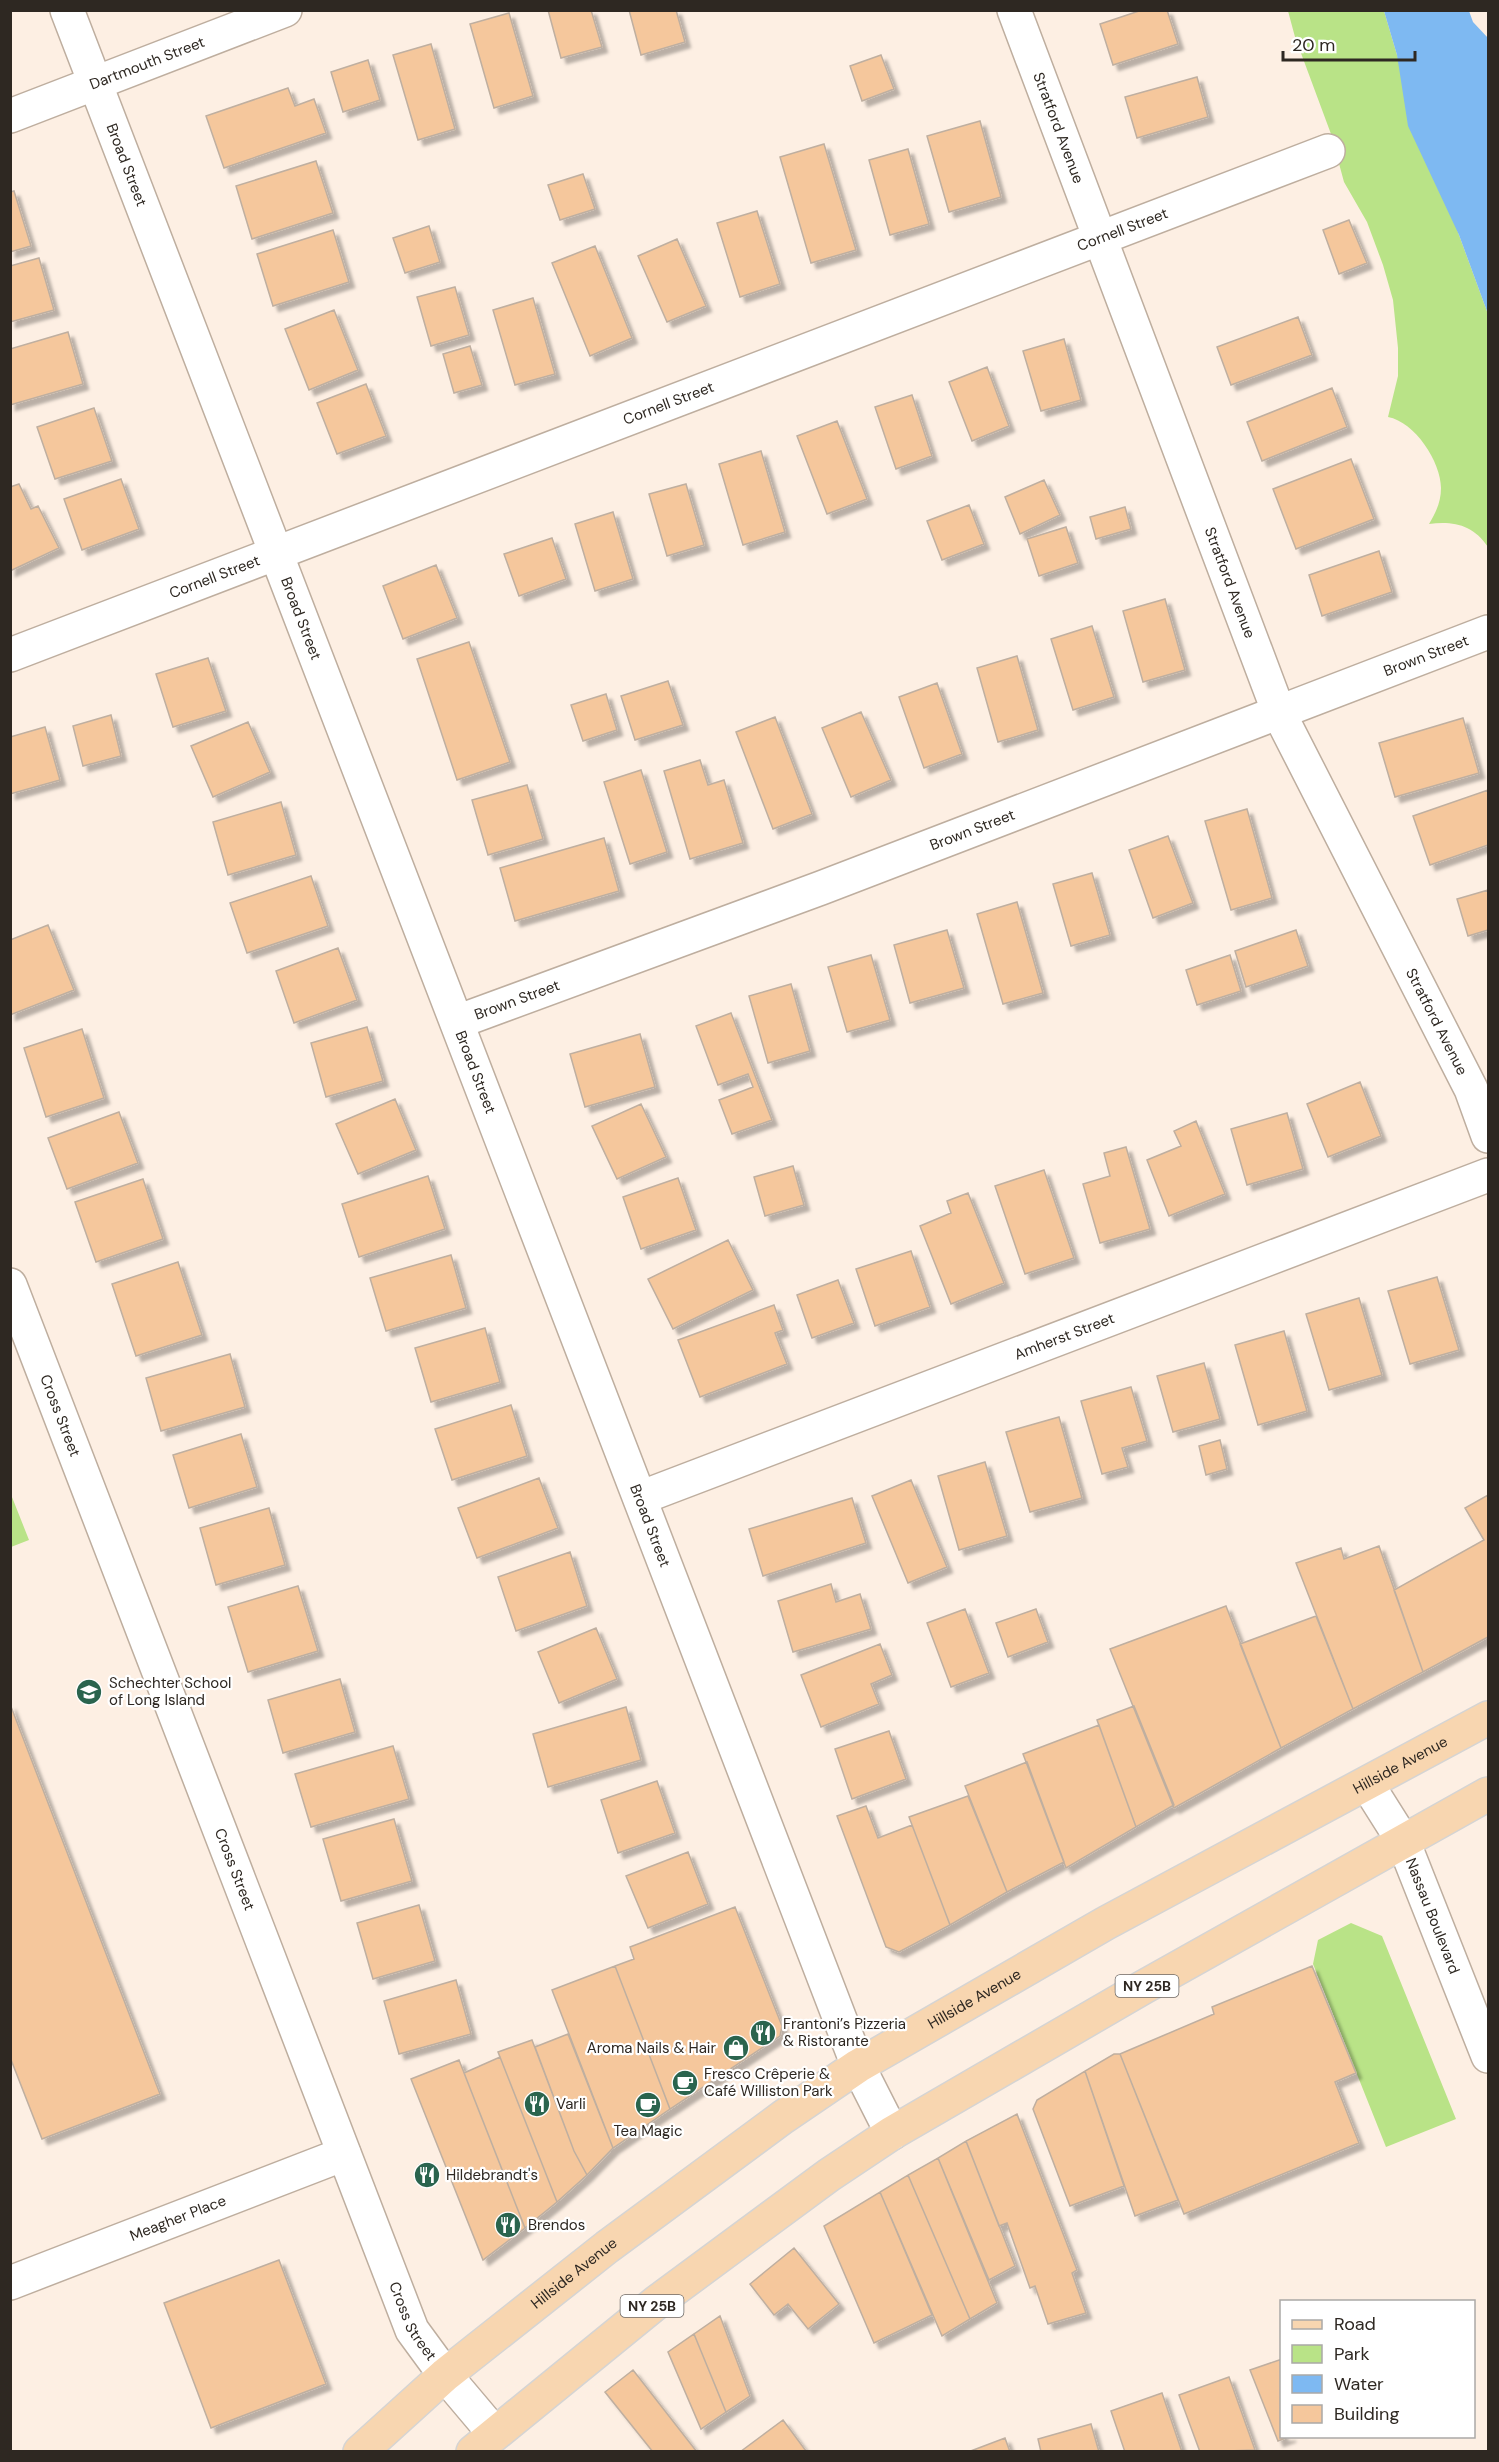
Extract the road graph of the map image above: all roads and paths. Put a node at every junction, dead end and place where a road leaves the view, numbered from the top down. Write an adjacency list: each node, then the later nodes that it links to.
1 (67, 10): 4 (street, Broad Street)
2 (285, 10): 4 (street, Dartmouth Street)
3 (1014, 10): 7 (street, Stratford Avenue)
4 (95, 83): 5 (street, Dartmouth Street); 8 (street, Broad Street)
5 (10, 116)
6 (1328, 151): 7 (street, Cornell Street)
7 (1101, 238): 8 (street, Cornell Street); 11 (street, Stratford Avenue)
8 (276, 553): 10 (street, Cornell Street); 12 (street, Broad Street)
9 (1488, 632): 11 (street, Brown Street)
10 (10, 655)
11 (1279, 713): 12 (street, Brown Street); 13 (street, Stratford Avenue)
12 (457, 1022): 16 (street, Broad Street)
13 (1488, 1136)
14 (1488, 1174): 16 (street, Amherst Street)
15 (10, 1285): 24 (street, Cross Street)
16 (640, 1498): 22 (street, Broad Street)
17 (1488, 1718): 18 (main road, Hillside Avenue)
18 (1367, 1784): 20 (street, Nassau Boulevard); 22 (main road, Hillside Avenue)
19 (1488, 1794): 20 (main road, NY 25B)
20 (1403, 1841): 21 (street, Nassau Boulevard); 23 (main road, NY 25B)
21 (1488, 2056)
22 (858, 2066): 23 (street, Broad Street); 26 (main road, Hillside Avenue)
23 (892, 2133): 27 (main road, NY 25B)
24 (344, 2154): 25 (street, Meagher Place); 26 (street, Cross Street)
25 (10, 2283)
26 (446, 2375): 27 (street, Cross Street); 28 (main road, Hillside Avenue)
27 (484, 2442)
28 (360, 2451)

